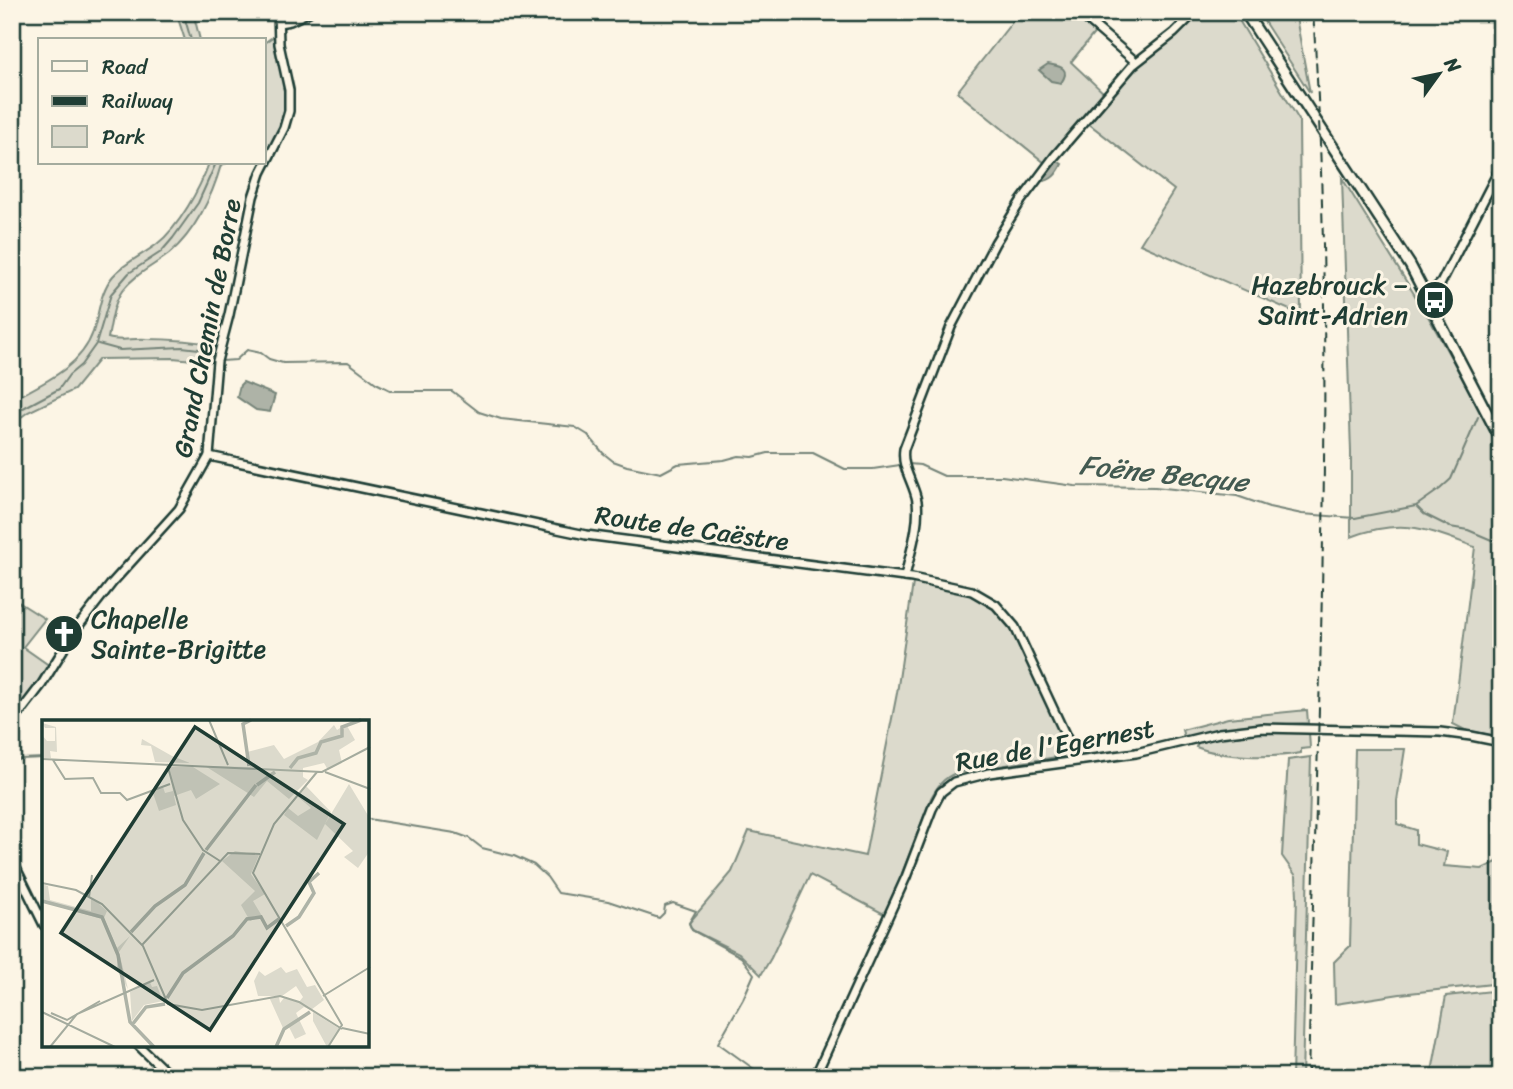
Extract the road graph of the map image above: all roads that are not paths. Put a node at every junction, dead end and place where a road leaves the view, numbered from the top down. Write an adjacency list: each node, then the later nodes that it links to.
1 (278, 12): 6 (street, Grand Chemin de Borre)
2 (309, 12): 6 (street)
3 (1079, 12): 7 (street)
4 (1195, 12): 7 (street)
5 (1245, 12): 11 (main road)
6 (279, 23): 8 (street, Grand Chemin de Borre)
7 (1136, 62): 14 (street)
8 (266, 163)
9 (266, 164): 13 (street, Grand Chemin de Borre)
10 (1501, 166): 11 (street)
11 (1427, 296): 12 (main road)
12 (1501, 440)
13 (209, 456): 14 (street, Route de Caëstre); 15 (street, Grand Chemin de Borre)
14 (905, 577): 17 (street, Route de Caëstre)
15 (12, 723)
16 (1501, 742): 17 (street, Rue de l'Egernest)
17 (1077, 760): 22 (street, Rue de l'Egernest)
18 (12, 860): 19 (street)
19 (42, 921)
20 (140, 1047): 21 (street)
21 (171, 1077)
22 (815, 1077)

